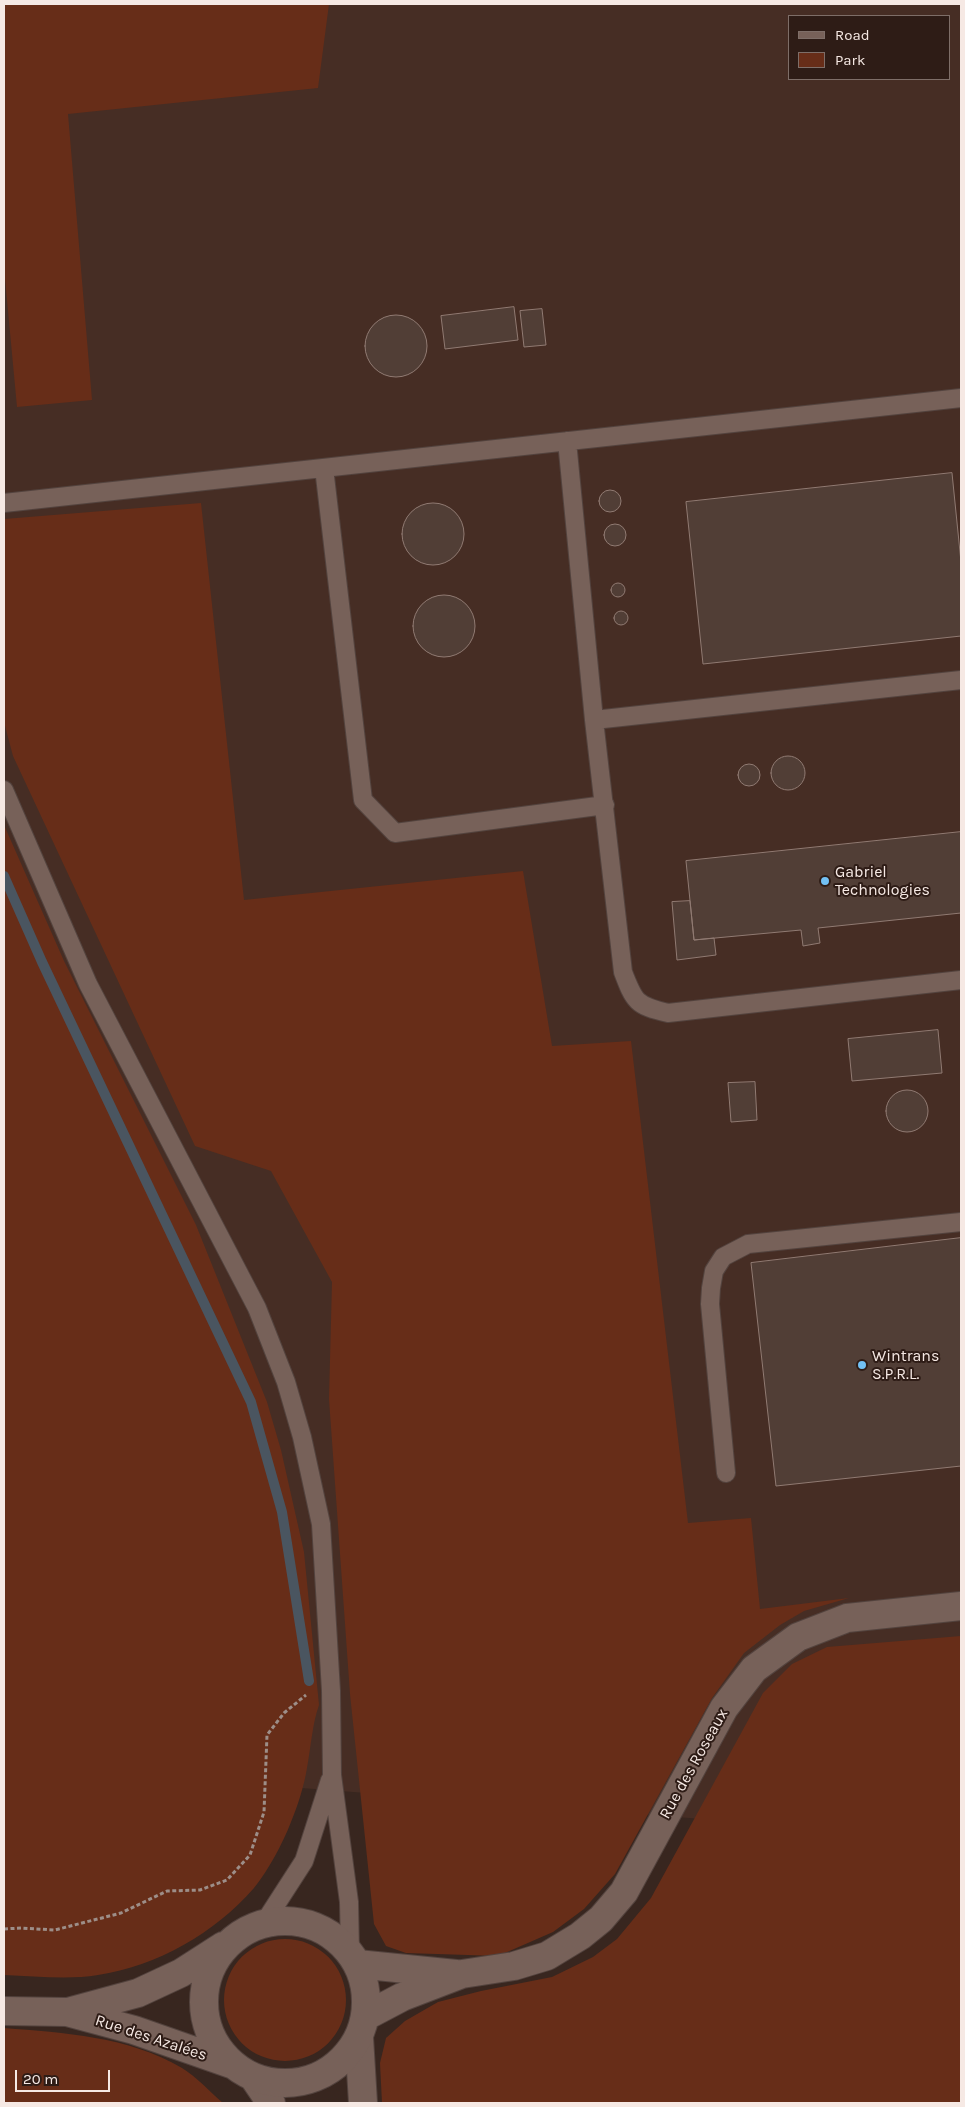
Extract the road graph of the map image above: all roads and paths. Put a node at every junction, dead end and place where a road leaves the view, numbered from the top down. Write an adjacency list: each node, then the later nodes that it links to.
1 (961, 398): 2 (lane)
2 (566, 441): 3 (lane); 6 (lane)
3 (324, 468): 4 (lane); 8 (lane)
4 (4, 503)
5 (961, 680): 6 (lane)
6 (594, 720): 8 (lane)
7 (4, 790): 13 (lane)
8 (605, 805): 9 (lane)
9 (961, 980)
10 (961, 1222): 11 (lane)
11 (726, 1473)
12 (961, 1606): 19 (street, Rue des Roseaux)
13 (331, 1692): 14 (lane); 16 (path)
14 (332, 1775): 15 (lane); 18 (lane)
15 (264, 1923): 17 (street); 18 (street)
16 (4, 1929)
17 (228, 1943): 21 (street, Rue des Azalées); 23 (street)
18 (353, 1958): 19 (street, Rue des Roseaux); 22 (street)
19 (462, 1974): 22 (street, Rue des Roseaux)
20 (4, 2010): 21 (street, Rue des Azalées)
21 (67, 2012): 23 (street, Rue des Azalées)
22 (362, 2026): 23 (street); 25 (street)
23 (244, 2071): 24 (street)
24 (272, 2103)
25 (363, 2103)

